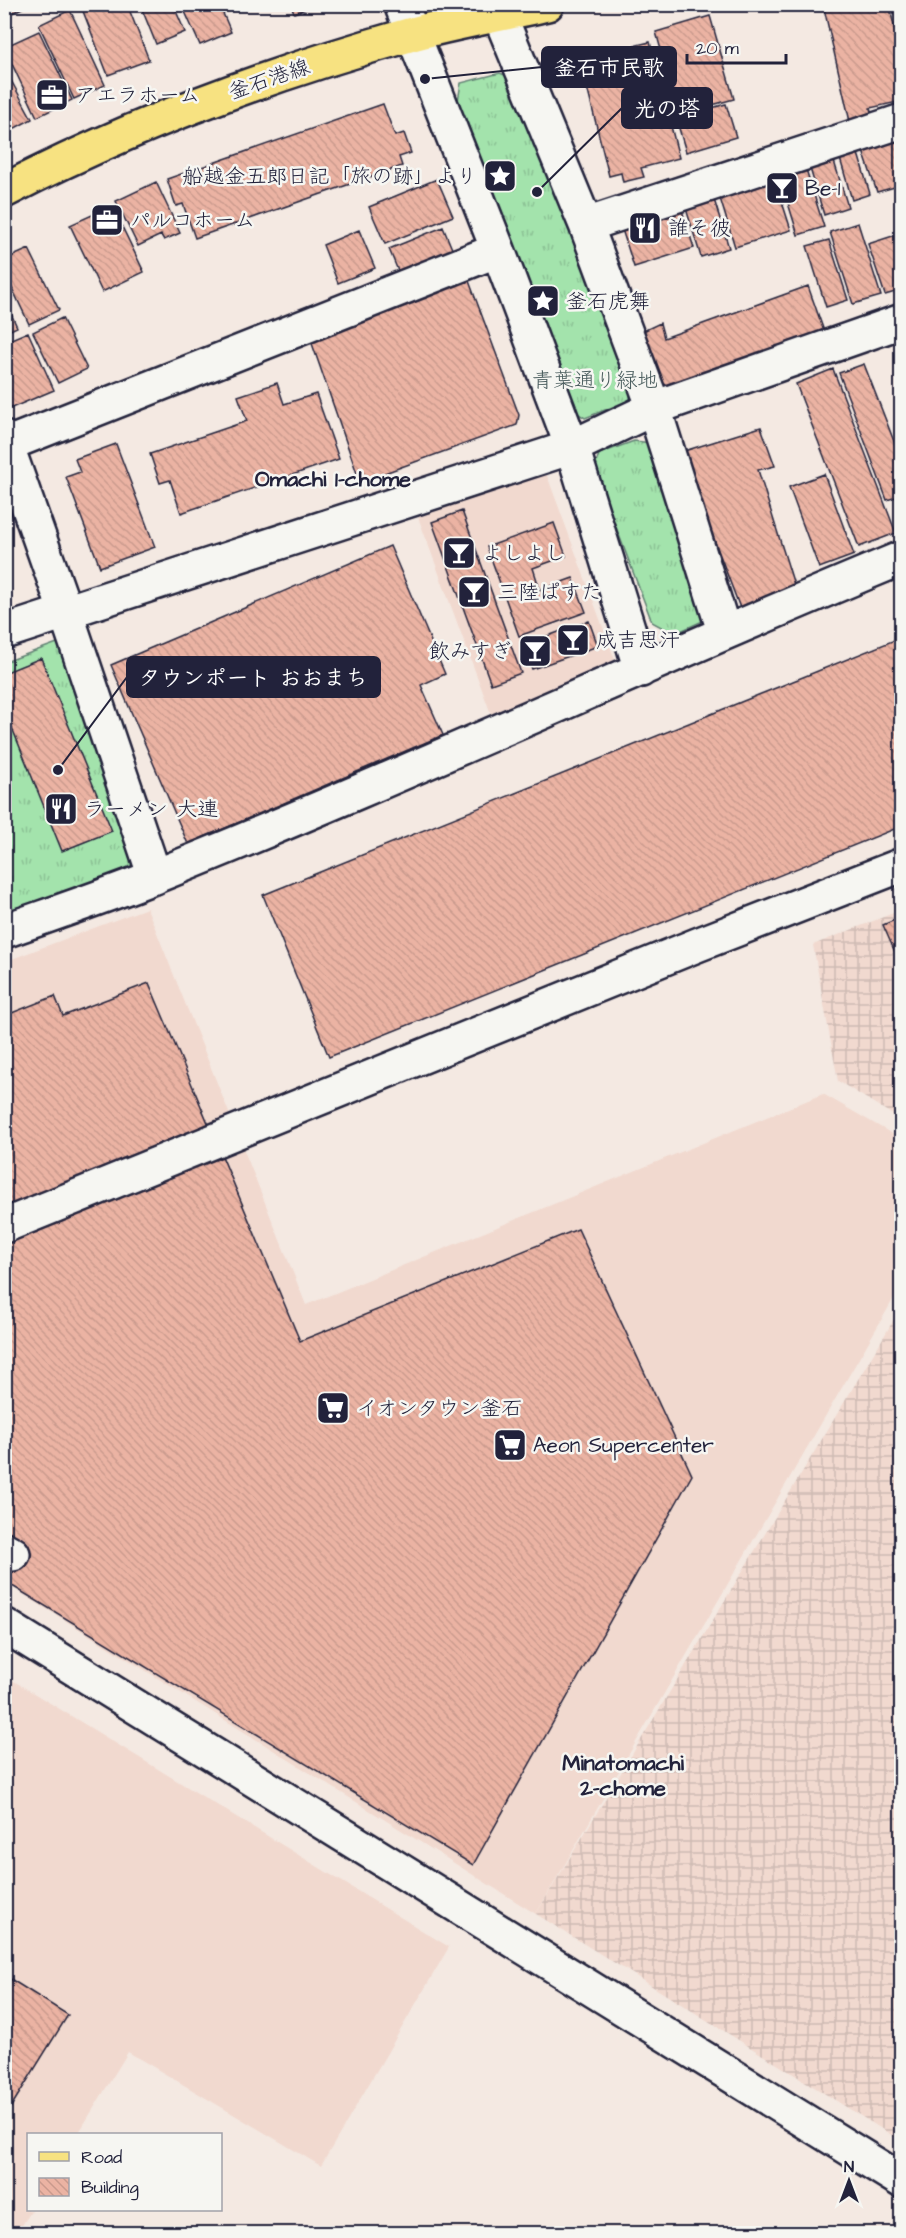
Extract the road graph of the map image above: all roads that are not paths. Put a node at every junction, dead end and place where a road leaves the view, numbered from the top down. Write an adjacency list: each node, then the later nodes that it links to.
1 (547, 4): 2 (main road, 釜石港線)
2 (497, 10): 3 (main road, 釜石港線); 6 (street)
3 (406, 19): 5 (main road, 釜石港線); 7 (street)
4 (902, 121): 6 (street)
5 (4, 191)
6 (586, 225): 9 (street)
7 (498, 250): 10 (street); 11 (street)
8 (902, 321): 9 (street)
9 (654, 408): 11 (street); 14 (street)
10 (6, 441): 13 (street)
11 (572, 447): 13 (street); 16 (street)
12 (902, 558): 14 (street)
13 (65, 610): 15 (street); 18 (street)
14 (724, 631): 16 (street)
15 (4, 632)
16 (641, 670): 18 (street)
17 (902, 865): 20 (street)
18 (154, 877): 19 (street)
19 (4, 931)
20 (4, 1226)
21 (4, 1625): 22 (street)
22 (902, 2181)

